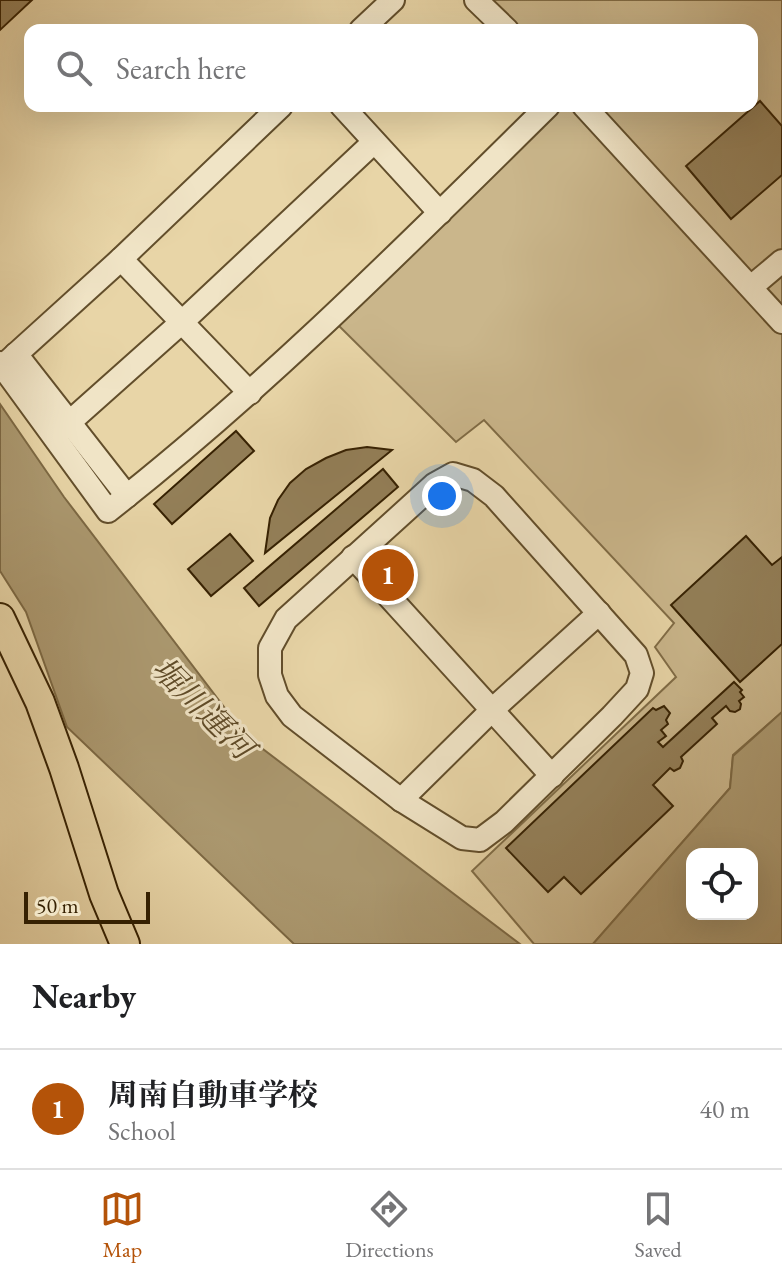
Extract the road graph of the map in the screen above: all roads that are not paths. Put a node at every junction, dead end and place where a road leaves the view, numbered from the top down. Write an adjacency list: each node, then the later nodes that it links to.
1 (393, 0): 3 (street)
2 (476, 0): 4 (street)
3 (367, 24)
4 (501, 24)
5 (275, 112): 11 (street)
6 (347, 112): 9 (street)
7 (542, 112): 10 (street)
8 (590, 112): 13 (street)
9 (374, 142): 10 (street); 15 (street)
10 (440, 213): 17 (street)
11 (121, 259): 15 (street); 16 (street)
12 (782, 261): 13 (street)
13 (751, 287): 14 (street)
14 (779, 312)
15 (182, 322): 17 (street); 18 (street)
16 (6, 361): 18 (street)
17 (250, 393): 18 (street)
18 (62, 430)
19 (353, 557): 20 (street); 22 (street); 24 (street)
20 (599, 613): 22 (street); 23 (street)
21 (0, 618): 25 (main road)
22 (492, 710): 23 (street); 24 (street)
23 (552, 776): 24 (street)
24 (401, 800)
25 (125, 944)

